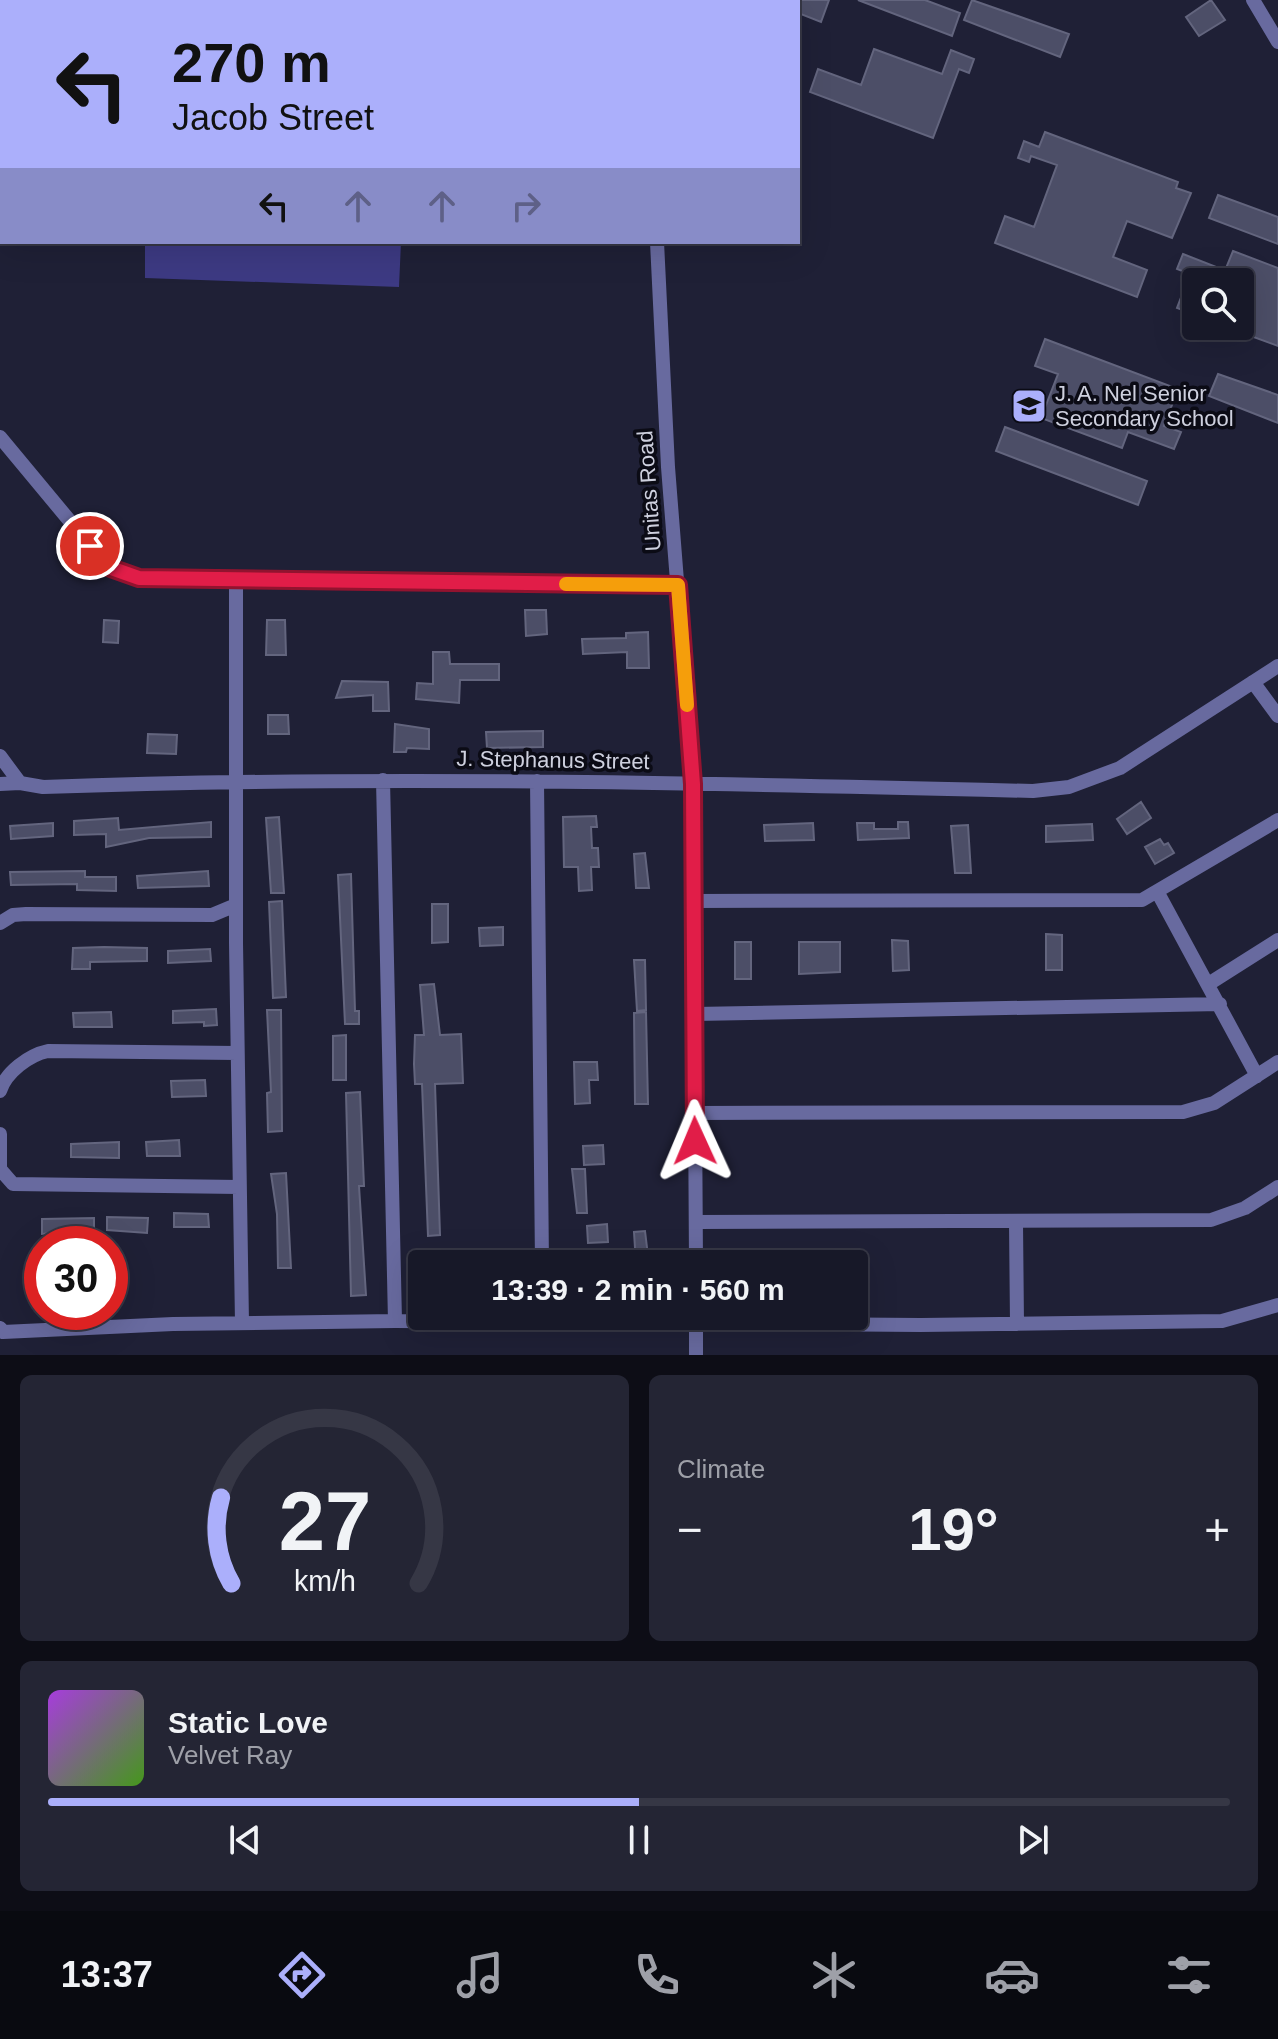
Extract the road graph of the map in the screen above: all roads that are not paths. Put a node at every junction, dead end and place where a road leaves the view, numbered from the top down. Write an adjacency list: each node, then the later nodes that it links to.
1 (1253, 0): 2 (street)
2 (1278, 42)
3 (657, 244): 6 (street, Unitas Road)
4 (0, 437): 5 (street)
5 (236, 580): 6 (street); 11 (street)
6 (678, 585): 16 (street, Unitas Road)
7 (1278, 666): 8 (street, J. Stephanus Street)
8 (1253, 682): 9 (street); 16 (street, J. Stephanus Street)
9 (1278, 716)
10 (0, 756): 14 (street)
11 (238, 780): 12 (street, J. Stephanus Street); 14 (street, J. Stephanus Street); 20 (street)
12 (383, 780): 13 (street, J. Stephanus Street); 40 (street)
13 (537, 781): 16 (street, J. Stephanus Street); 37 (street)
14 (20, 783): 15 (street, J. Stephanus Street)
15 (0, 784)
16 (693, 784): 19 (street, Unitas Road)
17 (1278, 820): 18 (street)
18 (1158, 893): 19 (street); 23 (street)
19 (694, 901): 25 (street, Unitas Road)
20 (236, 905): 21 (street); 26 (street)
21 (0, 923)
22 (1278, 940): 23 (street)
23 (1210, 983): 24 (street)
24 (1220, 1004): 25 (street); 28 (street)
25 (695, 1014): 30 (street, Unitas Road)
26 (237, 1053): 29 (street); 33 (street)
27 (1278, 1062): 28 (street)
28 (1257, 1076): 30 (street)
29 (0, 1091)
30 (695, 1113): 35 (street, Unitas Road)
31 (0, 1134): 32 (street)
32 (2, 1178): 33 (street)
33 (239, 1187): 43 (street)
34 (1278, 1187): 36 (street)
35 (696, 1222): 36 (street); 38 (street, Unitas Road)
36 (1016, 1223): 44 (street)
37 (542, 1250)
38 (696, 1250)
39 (1278, 1305): 44 (street)
40 (395, 1321): 41 (street); 43 (street)
41 (408, 1321)
42 (868, 1322): 44 (street)
43 (242, 1323): 45 (street)
44 (1017, 1324)
45 (0, 1328)
46 (696, 1330): 47 (street)
47 (696, 1355)

